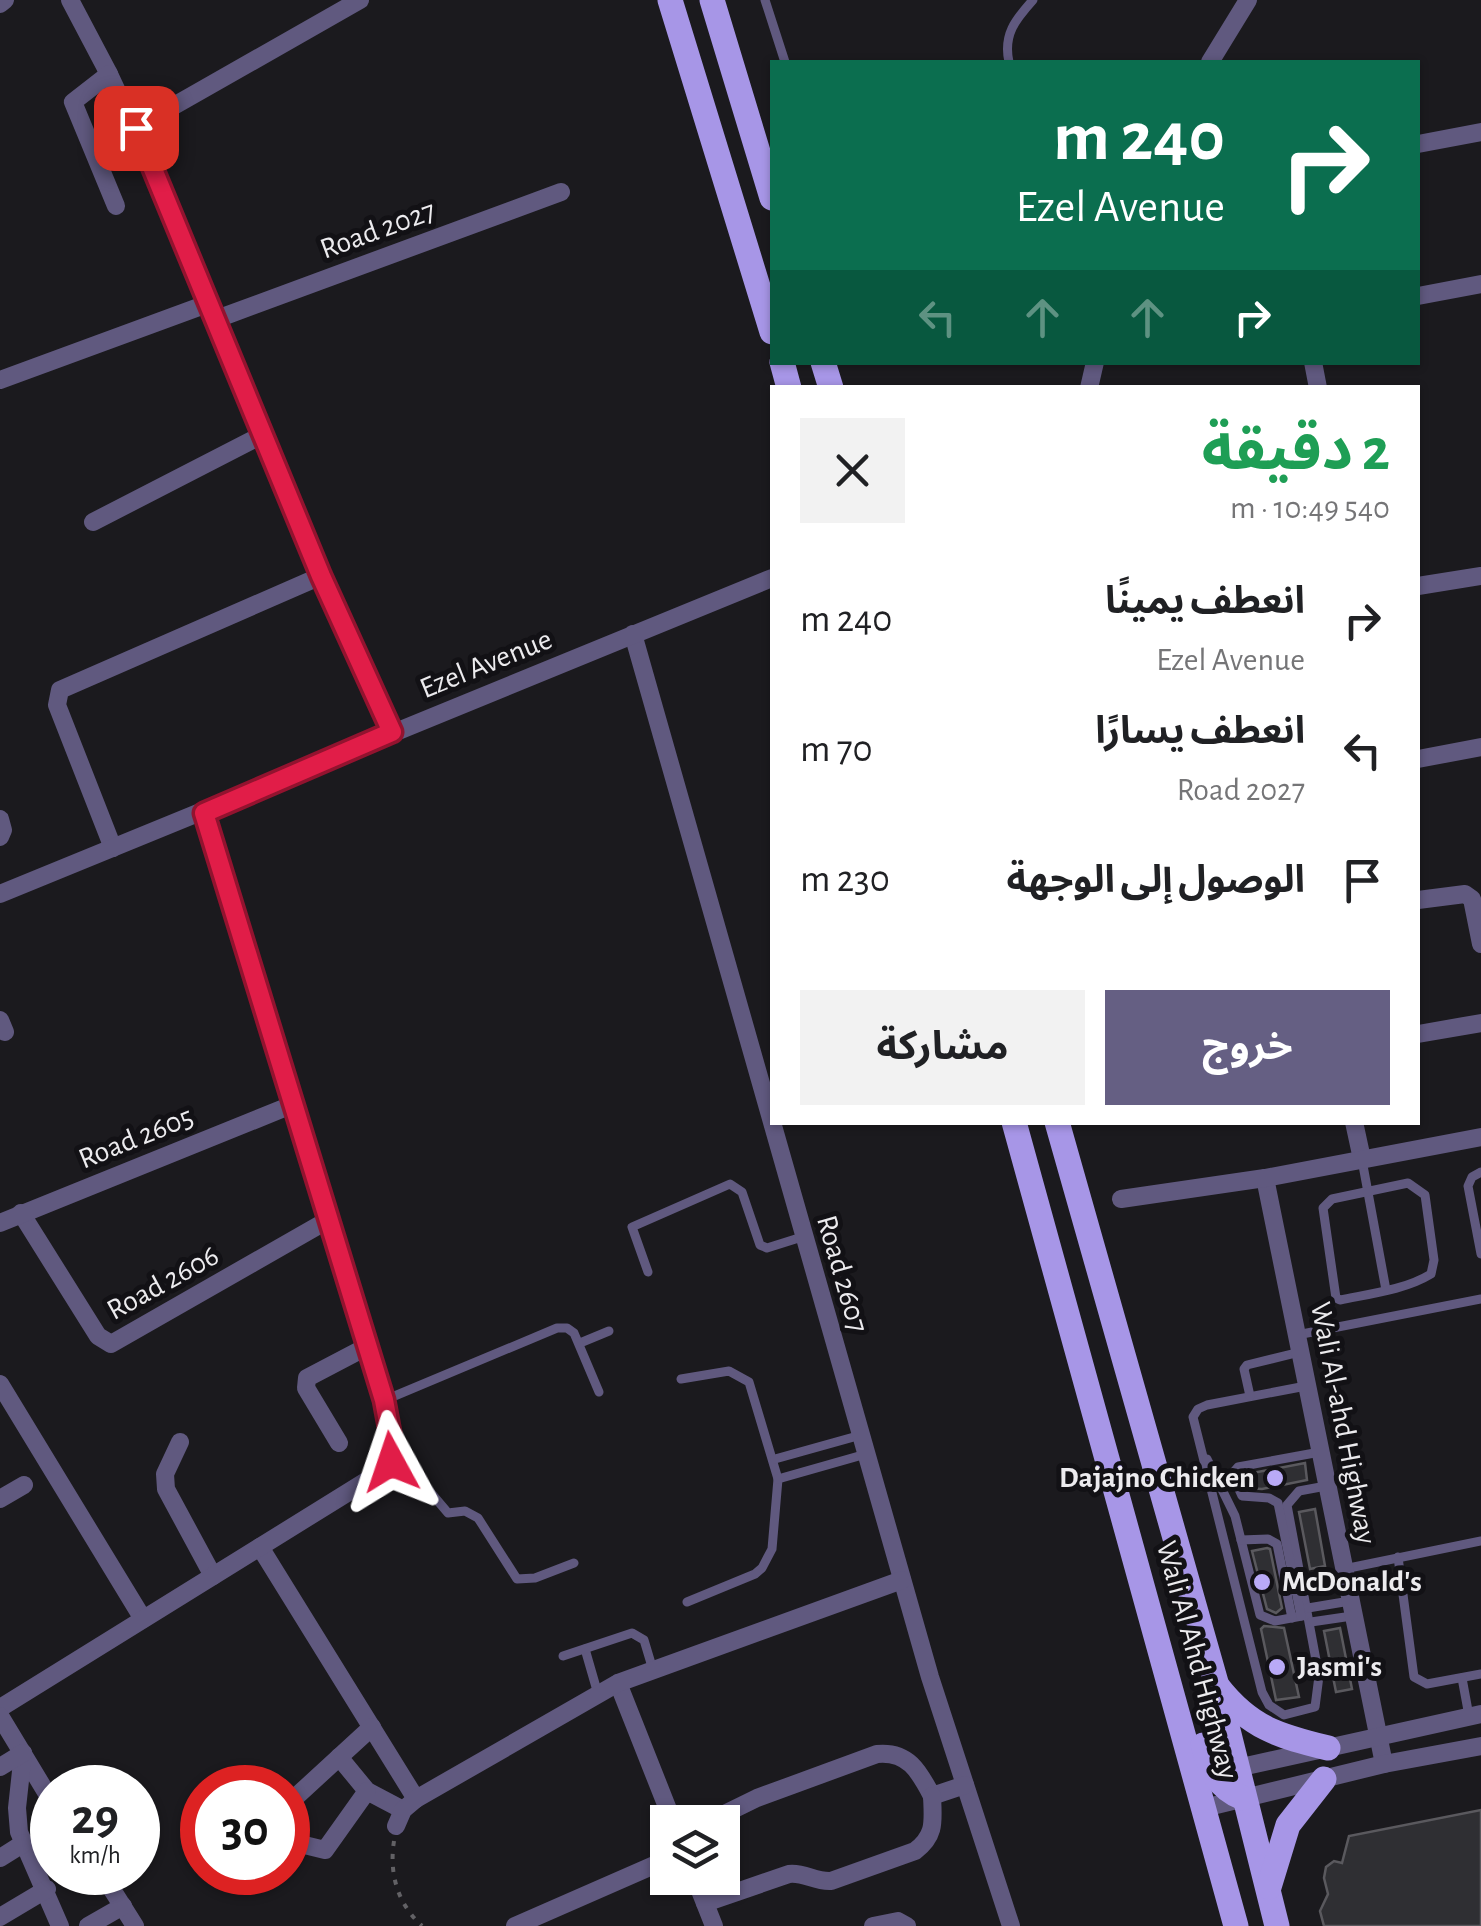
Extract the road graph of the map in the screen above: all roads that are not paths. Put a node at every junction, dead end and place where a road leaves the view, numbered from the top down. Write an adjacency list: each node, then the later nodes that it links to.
1 (70, 0): 12 (street)
2 (360, 0): 8 (street)
3 (670, 0): 22 (main road)
4 (712, 0): 16 (main road)
5 (765, 0): 9 (lane)
6 (1033, 0): 10 (lane)
7 (1248, 0): 11 (street)
8 (338, 6): 13 (street)
9 (784, 60)
10 (1008, 60)
11 (1211, 60)
12 (109, 74): 13 (street); 18 (street)
13 (136, 128): 21 (street)
14 (1481, 132): 15 (street)
15 (1420, 144)
16 (770, 191)
17 (561, 192): 21 (street, Road 2027)
18 (116, 206)
19 (1481, 284): 20 (street)
20 (1420, 296)
21 (210, 312): 23 (street, Road 2027); 24 (street)
22 (770, 325)
23 (0, 380)
24 (262, 436): 25 (street); 26 (street)
25 (94, 522)
26 (321, 576): 31 (street); 37 (street)
27 (1481, 576): 29 (street)
28 (770, 579): 30 (street, Ezel Avenue)
29 (1420, 586)
30 (633, 634): 31 (street, Ezel Avenue); 44 (street, Road 2607)
31 (392, 732): 34 (street, Ezel Avenue)
32 (1481, 748): 33 (street)
33 (1420, 759)
34 (204, 813): 37 (street, Ezel Avenue); 43 (street)
35 (0, 819): 36 (street)
36 (0, 837)
37 (112, 848): 38 (street, Ezel Avenue)
38 (0, 894)
39 (1420, 900): 40 (street)
40 (1481, 944)
41 (1481, 1023): 42 (street)
42 (1420, 1034)
43 (294, 1104): 55 (street, Road 2605); 56 (street)
44 (770, 1123)
45 (771, 1125): 58 (street, Road 2607)
46 (1015, 1125): 117 (main road)
47 (1058, 1125): 103 (main road, Wali Al Ahd Highway)
48 (1355, 1125): 50 (street)
49 (1481, 1138): 50 (street)
50 (1362, 1159): 52 (street); 53 (lane)
51 (1481, 1172): 59 (lane)
52 (1265, 1178): 54 (street); 65 (street, Wali Al-ahd Highway)
53 (1370, 1190): 61 (lane); 61 (lane); 61 (lane)
54 (1120, 1199)
55 (22, 1214): 56 (street, Road 2606); 57 (street, Road 2605)
56 (328, 1220): 66 (street)
57 (0, 1224)
58 (802, 1237): 60 (lane); 73 (street, Road 2607)
59 (1481, 1254)
60 (648, 1272)
61 (1386, 1290)
62 (1481, 1299): 65 (lane)
63 (609, 1330): 64 (lane)
64 (580, 1342): 70 (lane); 72 (lane)
65 (1298, 1344): 69 (street, Wali Al-ahd Highway); 71 (lane)
66 (368, 1346): 72 (street); 75 (street)
67 (681, 1379): 79 (lane)
68 (0, 1384): 96 (street)
69 (1306, 1386): 71 (lane); 77 (street, Wali Al-ahd Highway)
70 (599, 1392)
71 (1250, 1396): 76 (lane)
72 (384, 1400): 80 (street)
73 (860, 1435): 78 (street, Road 2607); 79 (lane)
74 (180, 1442): 91 (street)
75 (339, 1443)
76 (1198, 1443): 85 (lane); 95 (lane)
77 (1320, 1452): 83 (street, Wali Al-ahd Highway); 95 (lane)
78 (866, 1454): 81 (lane); 92 (street, Road 2607)
79 (774, 1460): 81 (lane)
80 (391, 1462): 87 (street); 89 (lane)
81 (778, 1479): 93 (lane)
82 (24, 1485): 84 (street)
83 (1327, 1486): 90 (street, Wali Al-ahd Highway); 95 (lane)
84 (0, 1499)
85 (1241, 1540): 95 (lane); 95 (lane)
86 (1481, 1541): 88 (lane)
87 (260, 1547): 91 (street); 108 (street)
88 (1398, 1557): 90 (lane); 101 (lane)
89 (574, 1563)
90 (1344, 1568): 94 (street, Wali Al-ahd Highway)
91 (214, 1576): 96 (street)
92 (902, 1580): 99 (street); 120 (street, Road 2607)
93 (687, 1602)
94 (1351, 1608): 95 (lane); 109 (street, Wali Al-ahd Highway)
95 (1304, 1616)
96 (144, 1619): 105 (street)
97 (585, 1649): 98 (lane); 99 (lane); 104 (lane)
98 (564, 1656)
99 (652, 1670): 102 (street)
100 (1481, 1674): 101 (lane)
101 (1462, 1678): 106 (lane)
102 (618, 1683): 104 (street); 124 (street)
103 (1217, 1686): 111 (main road); 117 (main road, Wali Al Ahd Highway)
104 (598, 1694): 127 (street)
105 (0, 1708)
106 (1475, 1715): 109 (street)
107 (0, 1716): 112 (street)
108 (372, 1727): 113 (street); 127 (street)
109 (1377, 1737): 111 (street); 114 (street, Wali Al-ahd Highway)
110 (1481, 1746): 114 (street)
111 (1328, 1748): 117 (street)
112 (22, 1753): 115 (street); 116 (street); 128 (street)
113 (339, 1757): 119 (street); 121 (street)
114 (1384, 1764): 118 (street)
115 (30, 1766)
116 (0, 1767)
117 (1215, 1773): 123 (main road); 126 (main road, Wali Al Ahd Highway)
118 (1324, 1779): 123 (street); 133 (main road)
119 (310, 1784)
120 (965, 1784): 122 (street); 148 (street, Road 2607)
121 (367, 1792): 127 (street); 129 (street)
122 (932, 1796): 125 (street); 138 (street)
123 (1243, 1798): 126 (street); 133 (main road, Wali Al Ahd Highway)
124 (666, 1805)
125 (740, 1806)
126 (1204, 1808): 149 (main road, Wali Al Ahd Highway)
127 (405, 1812)
128 (24, 1842): 130 (street); 131 (street)
129 (310, 1846)
130 (30, 1855)
131 (0, 1858)
132 (650, 1867): 144 (street)
133 (1268, 1892): 150 (main road, Wali Al Ahd Highway)
134 (36, 1895): 140 (street)
135 (48, 1895): 141 (street)
136 (116, 1895): 139 (street)
137 (702, 1895): 138 (street)
138 (705, 1904): 145 (street)
139 (123, 1906): 142 (street); 143 (street)
140 (0, 1917)
141 (60, 1926)
142 (88, 1926)
143 (135, 1926)
144 (516, 1926)
145 (714, 1926)
146 (872, 1926): 147 (street)
147 (908, 1926)
148 (1011, 1926)
149 (1236, 1926)
150 (1276, 1926)

